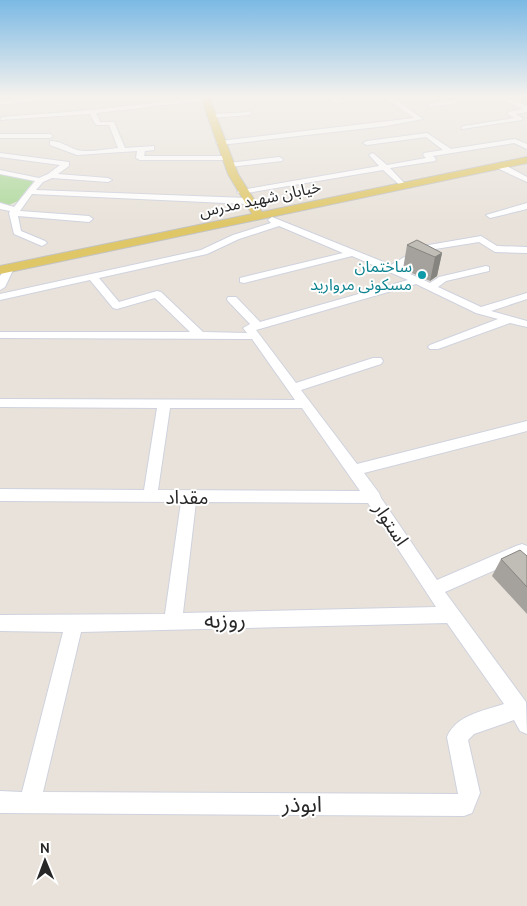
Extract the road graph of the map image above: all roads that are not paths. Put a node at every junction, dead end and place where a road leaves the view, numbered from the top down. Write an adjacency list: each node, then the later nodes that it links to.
1 (52, 139): 15 (street)
2 (119, 139): 13 (street)
3 (245, 139): 7 (street)
4 (394, 139): 8 (street)
5 (432, 139): 14 (street)
6 (483, 139): 9 (street)
7 (220, 142): 21 (main road)
8 (367, 143)
9 (491, 144): 10 (street); 14 (street)
10 (527, 146)
11 (151, 148): 12 (street)
12 (141, 150): 13 (street); 21 (street)
13 (123, 151): 15 (street)
14 (449, 151): 22 (street)
15 (77, 153): 20 (street)
16 (0, 155): 20 (street)
17 (373, 155): 22 (street)
18 (279, 159): 21 (street)
19 (527, 160): 23 (main road, خیابان شهید مدرس)
20 (54, 162): 25 (street)
21 (228, 162): 30 (main road)
22 (384, 166): 29 (street); 30 (street)
23 (500, 166): 28 (street); 29 (main road, خیابان شهید مدرس)
24 (0, 172): 26 (street)
25 (51, 176): 26 (street); 27 (street)
26 (40, 180): 31 (street)
27 (108, 180)
28 (527, 180)
29 (403, 186): 37 (main road, خیابان شهید مدرس)
30 (239, 188): 32 (main road)
31 (32, 192): 32 (street); 35 (street)
32 (247, 201): 37 (main road)
33 (0, 206): 35 (street)
34 (527, 206): 36 (street)
35 (14, 211): 38 (street); 40 (street)
36 (490, 215)
37 (260, 216): 39 (street); 43 (main road, خیابان شهید مدرس)
38 (89, 219)
39 (280, 223): 42 (street); 46 (street)
40 (42, 243)
41 (527, 250): 44 (street)
42 (353, 253): 44 (street); 47 (street)
43 (5, 269): 49 (street)
44 (392, 269): 48 (street)
45 (486, 269): 50 (street)
46 (92, 276): 52 (street); 59 (street)
47 (244, 280)
48 (417, 281): 50 (street); 57 (street)
49 (0, 286)
50 (431, 287): 54 (street)
51 (527, 296): 54 (street)
52 (0, 297)
53 (232, 299): 57 (street, استوار)
54 (480, 311): 55 (street)
55 (509, 319): 56 (street); 60 (street)
56 (527, 324)
57 (254, 330): 59 (street); 62 (street, استوار)
58 (0, 335): 59 (street)
59 (200, 336)
60 (434, 347)
61 (377, 361): 62 (street)
62 (293, 388): 65 (street, استوار)
63 (0, 403): 64 (street)
64 (164, 404): 65 (street); 69 (street)
65 (304, 404): 67 (street, استوار)
66 (524, 431): 67 (street)
67 (354, 470): 71 (street, استوار)
68 (0, 495): 69 (street, مقداد)
69 (150, 496): 70 (street, مقداد)
70 (189, 497): 71 (street, مقداد); 75 (street)
71 (374, 497): 73 (street, استوار)
72 (522, 551): 73 (street)
73 (434, 590): 74 (street, استوار)
74 (451, 615): 75 (street, روزبه); 78 (street, استوار)
75 (173, 621): 77 (street, روزبه)
76 (0, 623): 77 (street, روزبه)
77 (74, 624): 80 (street)
78 (523, 716): 80 (street, ابوذر)
79 (0, 802): 80 (street, ابوذر)
80 (30, 802)

